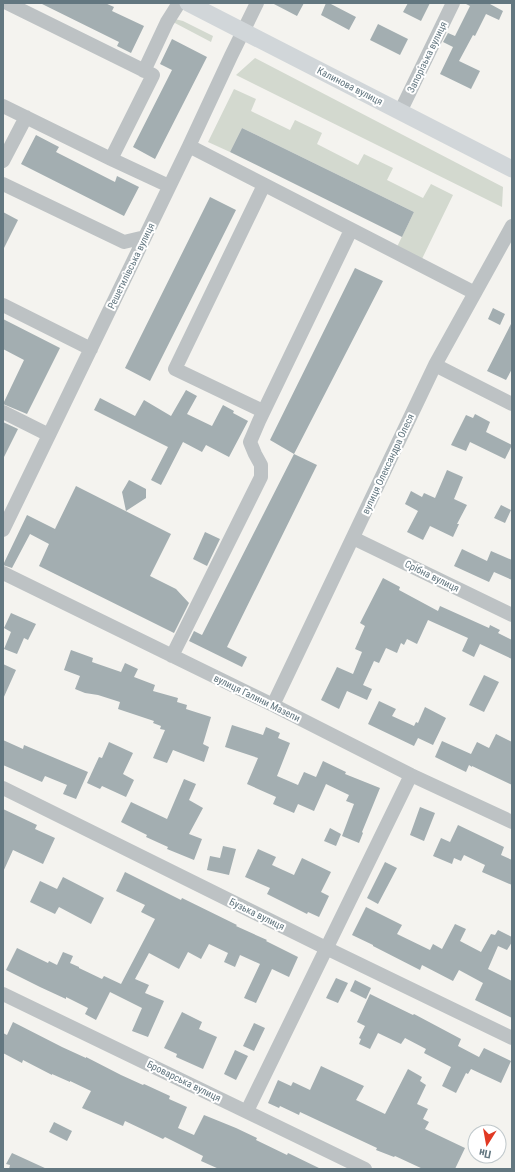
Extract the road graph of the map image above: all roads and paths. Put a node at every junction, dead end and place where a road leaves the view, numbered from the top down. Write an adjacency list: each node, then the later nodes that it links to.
1 (178, 3): 7 (street)
2 (188, 3): 6 (main road, Калинова вулиця)
3 (257, 3): 6 (street, Решетилівська вулиця)
4 (453, 3): 9 (street, Запорізька вулиця)
5 (11, 7): 7 (street)
6 (243, 31): 9 (main road, Калинова вулиця); 11 (street, Решетилівська вулиця)
7 (144, 71): 12 (street)
8 (3, 106): 10 (street)
9 (400, 112): 14 (main road, Калинова вулиця)
10 (26, 118): 12 (street); 13 (street)
11 (189, 146): 16 (street); 17 (street, Решетилівська вулиця)
12 (111, 159): 17 (street)
13 (3, 161)
14 (512, 169)
15 (3, 184): 20 (street)
16 (264, 185): 19 (street); 26 (street)
17 (169, 186): 20 (street, Решетилівська вулиця)
18 (512, 226): 21 (street, вулиця Олександра Олеся)
19 (351, 230): 21 (street); 26 (street)
20 (145, 237): 23 (street, Решетилівська вулиця)
21 (475, 293): 24 (street, вулиця Олександра Олеся)
22 (3, 305): 23 (street)
23 (91, 349): 28 (street, Решетилівська вулиця)
24 (435, 365): 25 (street); 30 (street, вулиця Олександра Олеся)
25 (512, 404)
26 (264, 411): 33 (street)
27 (3, 412): 28 (street)
28 (49, 435): 29 (street, Решетилівська вулиця)
29 (3, 530)
30 (353, 538): 32 (street, Срібна вулиця); 34 (street, вулиця Олександра Олеся)
31 (3, 574): 33 (street, вулиця Галини Мазепи)
32 (512, 615)
33 (172, 656): 34 (street, вулиця Галини Мазепи)
34 (273, 705): 35 (street, вулиця Галини Мазепи)
35 (411, 775): 37 (street, вулиця Галини Мазепи); 38 (street)
36 (3, 788): 38 (street, Бузька вулиця)
37 (512, 822)
38 (326, 948): 40 (street, Бузька вулиця); 41 (street)
39 (3, 994): 41 (street, Броварська вулиця)
40 (512, 1038)
41 (247, 1111): 42 (street, Броварська вулиця)
42 (365, 1169)

